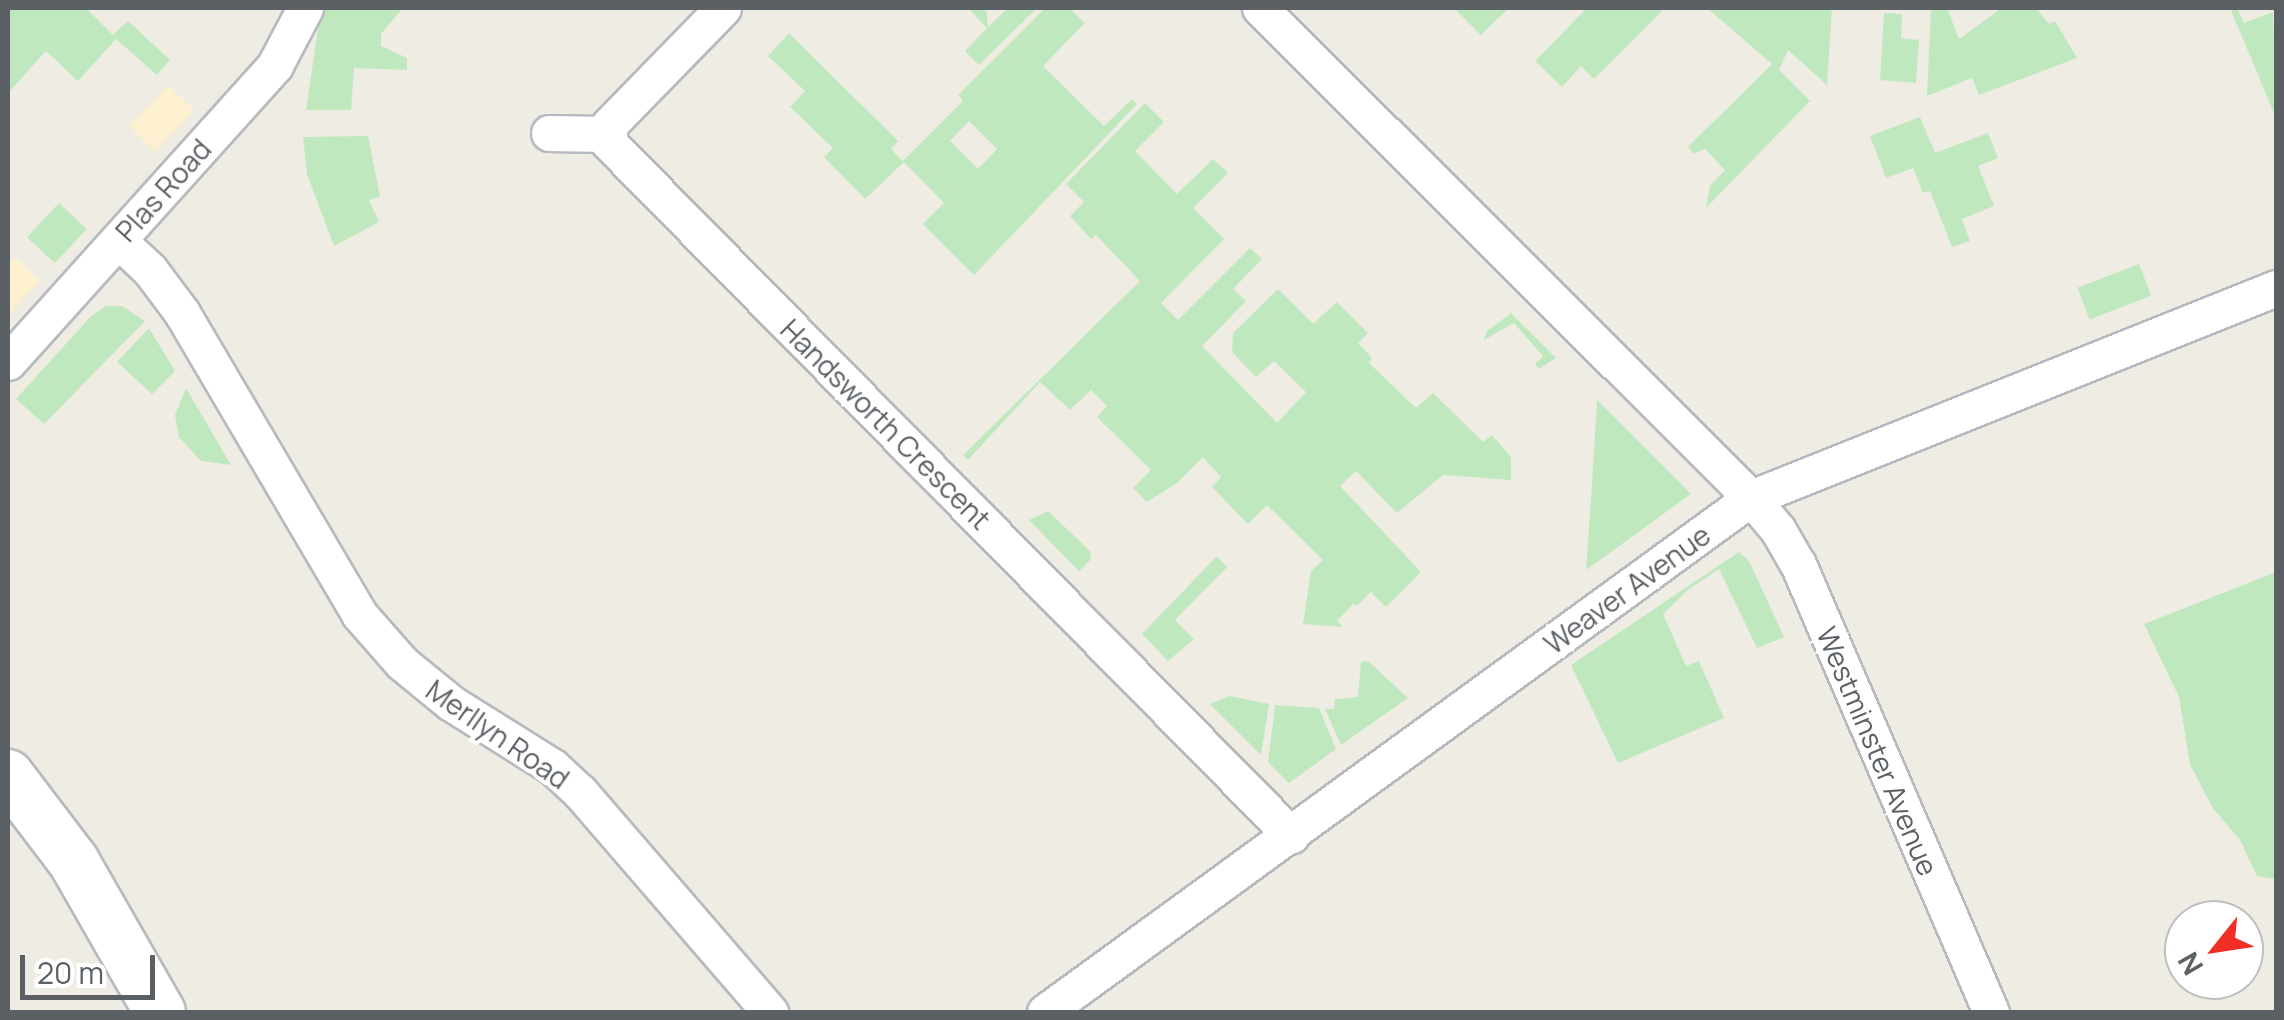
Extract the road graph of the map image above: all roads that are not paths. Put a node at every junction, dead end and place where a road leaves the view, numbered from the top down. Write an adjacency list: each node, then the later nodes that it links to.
1 (305, 8): 6 (street, Plas Road)
2 (724, 8): 5 (street)
3 (1260, 8): 9 (street)
4 (549, 133): 5 (street)
5 (606, 134): 11 (street, Handsworth Crescent)
6 (118, 240): 8 (street, Plas Road); 13 (street, Merllyn Road)
7 (2276, 288): 9 (street, Weaver Avenue)
8 (8, 362)
9 (1751, 498): 11 (street, Weaver Avenue); 15 (street, Westminster Avenue)
10 (8, 775): 12 (main road)
11 (1291, 835): 14 (street, Weaver Avenue)
12 (160, 1012)
13 (770, 1012)
14 (1045, 1012)
15 (1991, 1012)

